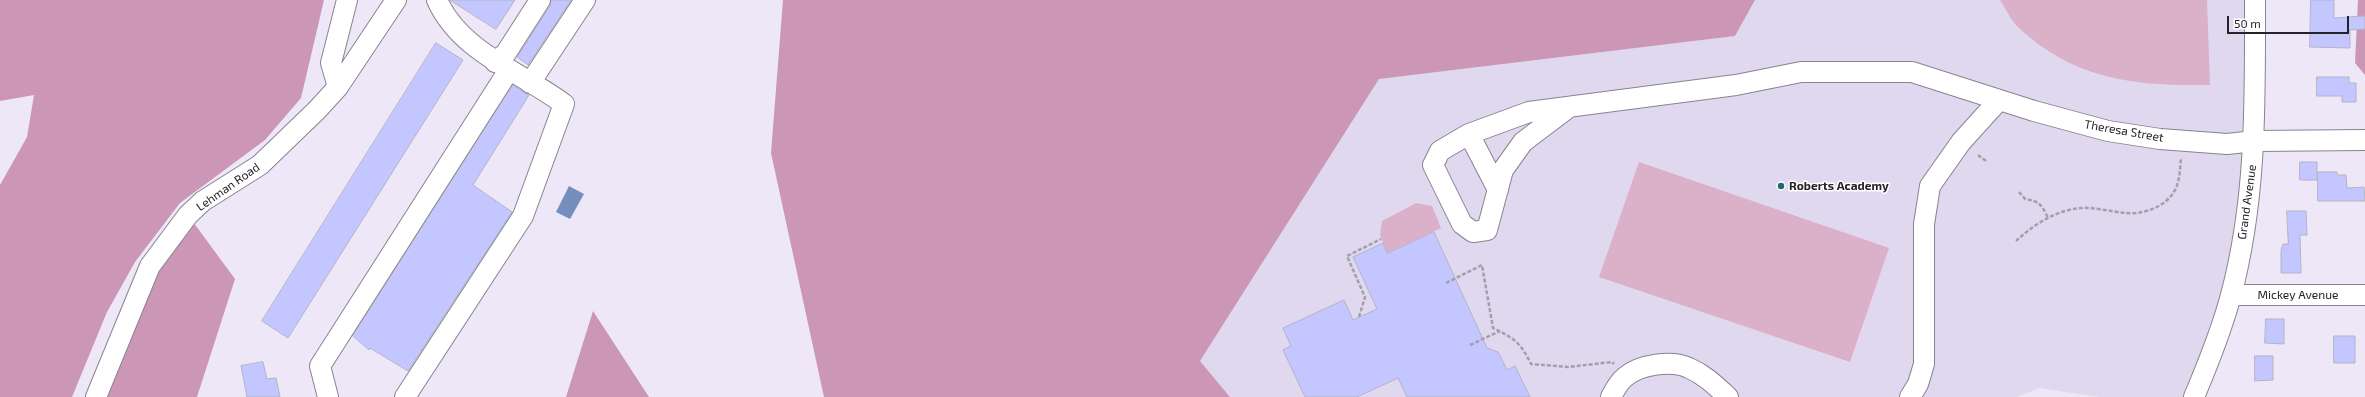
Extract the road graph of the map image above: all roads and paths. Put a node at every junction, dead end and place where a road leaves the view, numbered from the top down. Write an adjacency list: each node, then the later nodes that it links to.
1 (347, 0): 9 (street)
2 (396, 0): 9 (street, Lehman Road)
3 (437, 0): 7 (street)
4 (540, 0): 7 (street)
5 (585, 0): 8 (street)
6 (2256, 0): 14 (street, Grand Avenue)
7 (502, 66): 8 (street); 31 (street)
8 (535, 75): 32 (street)
9 (338, 87): 30 (street, Lehman Road)
10 (1999, 100): 11 (street, Theresa Street); 14 (street, Theresa Street); 35 (street)
11 (1568, 108): 12 (street, Theresa Street); 18 (street)
12 (1469, 134): 18 (street); 18 (street, Theresa Street)
13 (2365, 140): 14 (street, Theresa Street)
14 (2255, 141): 24 (street, Grand Avenue)
15 (1978, 155): 17 (path)
16 (2182, 156): 20 (path)
17 (1986, 161)
18 (1498, 190)
19 (2018, 192): 20 (path)
20 (2048, 218): 22 (path)
21 (1381, 239): 26 (path)
22 (2016, 241)
23 (1446, 283): 27 (path)
24 (2231, 295): 25 (street, Mickey Avenue); 36 (street, Grand Avenue)
25 (2365, 295)
26 (1359, 317)
27 (1500, 331): 28 (path); 29 (path)
28 (1470, 345)
29 (1618, 369)
30 (96, 397)
31 (328, 397)
32 (406, 397)
33 (1611, 397): 34 (street)
34 (1728, 397)
35 (1910, 397)
36 (2194, 397)

